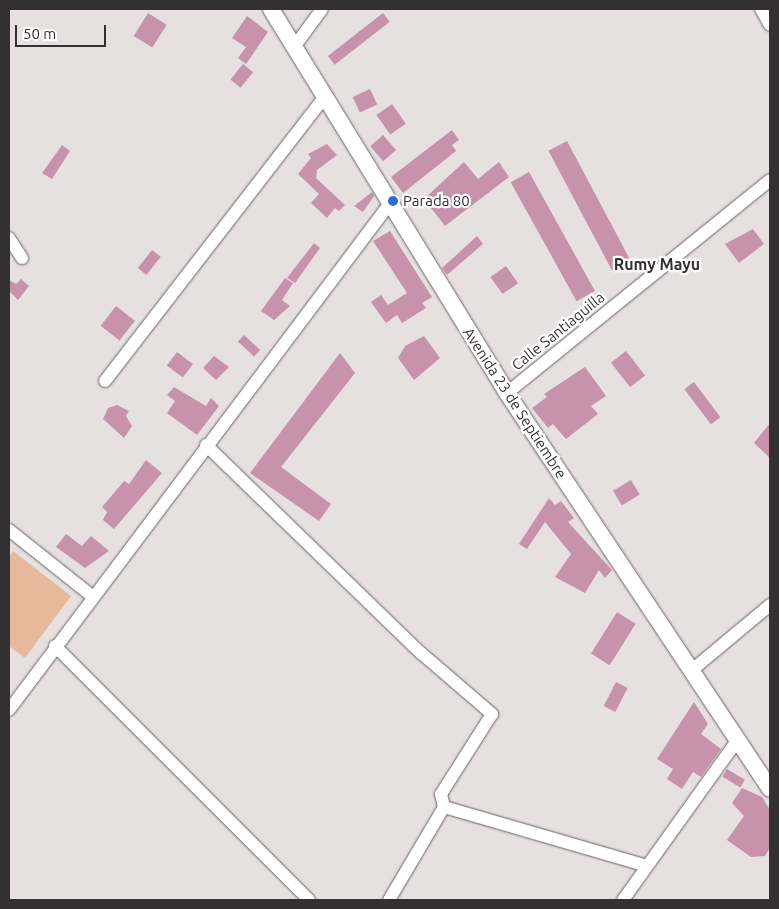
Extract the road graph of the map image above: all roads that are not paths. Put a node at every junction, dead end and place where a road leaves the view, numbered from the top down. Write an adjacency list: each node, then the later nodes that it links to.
1 (271, 9): 5 (main road, Avenida 23 de Septiembre)
2 (322, 9): 5 (street)
3 (761, 9): 4 (street)
4 (770, 26)
5 (294, 48): 6 (main road, Avenida 23 de Septiembre)
6 (324, 98): 8 (main road, Avenida 23 de Septiembre); 11 (street)
7 (770, 180): 12 (street, Calle Santiaguilla)
8 (388, 206): 12 (main road, Avenida 23 de Septiembre); 13 (street)
9 (9, 238): 10 (street)
10 (22, 258)
11 (105, 381)
12 (507, 393): 18 (main road, Avenida 23 de Septiembre)
13 (206, 445): 15 (street); 22 (street)
14 (9, 530): 15 (street)
15 (92, 596): 17 (street)
16 (770, 606): 18 (street)
17 (55, 646): 19 (street); 24 (street)
18 (692, 670): 20 (main road, Avenida 23 de Septiembre)
19 (9, 710)
20 (737, 741): 21 (main road, Avenida 23 de Septiembre); 23 (street)
21 (770, 790)
22 (444, 807): 23 (street); 25 (street)
23 (647, 866): 26 (street)
24 (309, 900)
25 (389, 900)
26 (623, 900)

